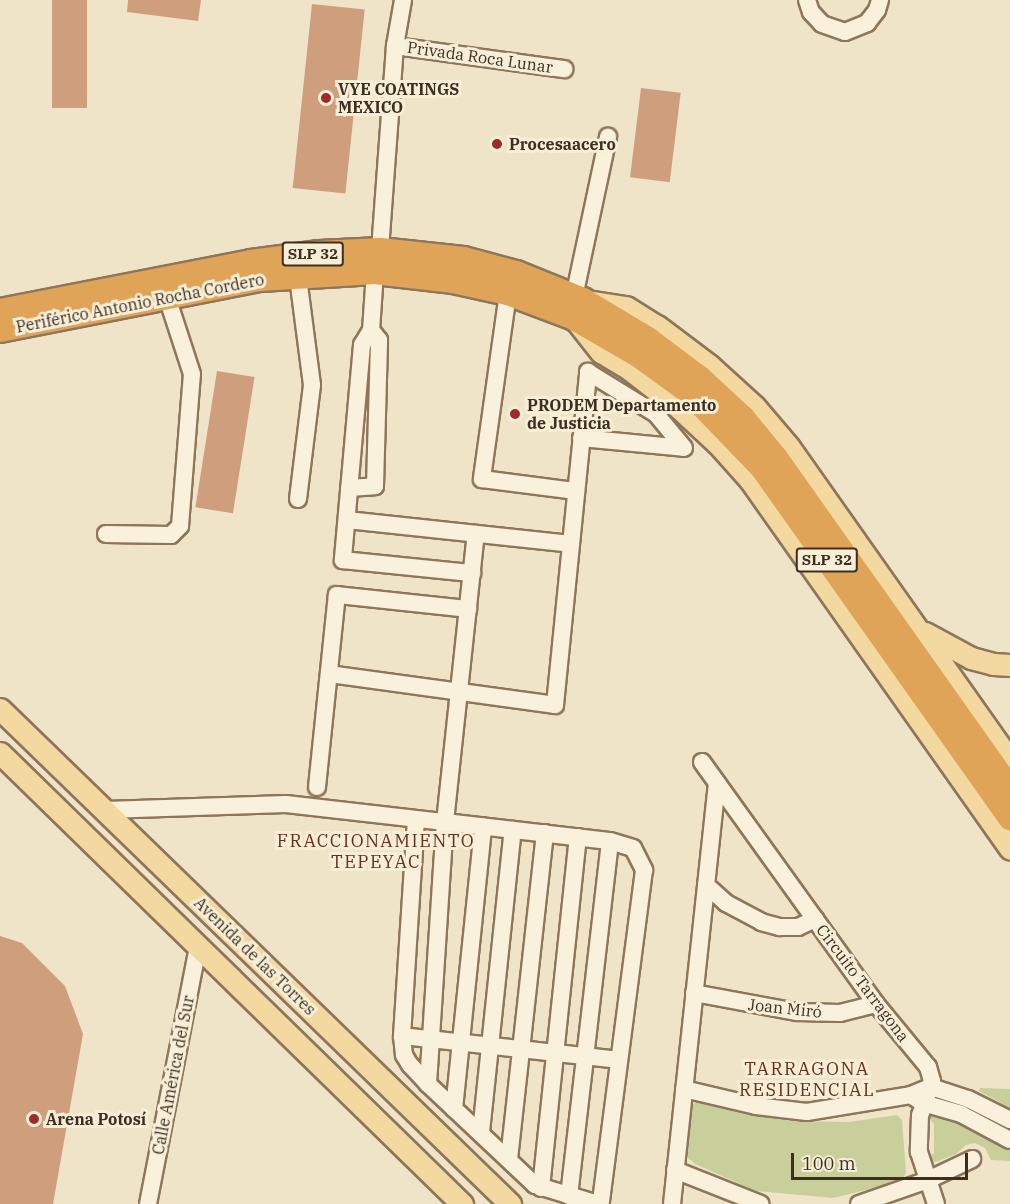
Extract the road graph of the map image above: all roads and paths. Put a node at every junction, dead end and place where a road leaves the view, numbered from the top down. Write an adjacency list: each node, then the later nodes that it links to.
1 (403, 0): 4 (street)
2 (807, 0): 3 (street)
3 (880, 0)
4 (396, 46): 5 (street, Privada Roca Lunar); 7 (street)
5 (564, 69)
6 (608, 137): 11 (street)
7 (378, 261): 8 (highway, Periférico Antonio Rocha Cordero / SLP 32); 9 (highway, Periférico Antonio Rocha Cordero / SLP 32); 11 (highway, Periférico Antonio Rocha Cordero / SLP 32); 12 (highway, Periférico Antonio Rocha Cordero / SLP 32); 15 (street)
8 (298, 277): 10 (highway, Periférico Antonio Rocha Cordero / SLP 32); 19 (street)
9 (508, 293): 11 (highway, Periférico Antonio Rocha Cordero / SLP 32); 18 (street)
10 (167, 297): 14 (highway, Periférico Antonio Rocha Cordero / SLP 32); 21 (street)
11 (577, 305): 13 (highway, Periférico Antonio Rocha Cordero / SLP 32); 26 (main road); 44 (main road)
12 (0, 311)
13 (614, 329): 36 (highway, Periférico Antonio Rocha Cordero / SLP 32); 44 (highway, Periférico Antonio Rocha Cordero / SLP 32)
14 (0, 330)
15 (371, 330): 17 (street); 17 (street)
16 (581, 438): 16 (street); 18 (street)
17 (350, 488): 20 (street)
18 (576, 490): 23 (street)
19 (298, 499)
20 (347, 520): 22 (street); 24 (street)
21 (106, 534)
22 (476, 534): 23 (street); 24 (street)
23 (571, 544): 29 (street)
24 (472, 573): 25 (street)
25 (468, 609): 28 (street); 29 (street)
26 (917, 628): 27 (main road); 32 (main road)
27 (1010, 665)
28 (329, 674): 29 (street); 35 (street)
29 (459, 692): 39 (street)
30 (0, 709): 37 (main road, Avenida de las Torres)
31 (0, 753): 48 (main road, Avenida de las Torres)
32 (1009, 757)
33 (702, 762): 34 (street, Circuito Tarragona)
34 (717, 783): 46 (street); 47 (street, Circuito Tarragona)
35 (317, 787)
36 (1010, 789)
37 (105, 810): 38 (street); 79 (main road, Avenida de las Torres)
38 (416, 819): 39 (street); 51 (street)
39 (445, 822): 40 (street); 52 (street)
40 (483, 826): 41 (street); 53 (street)
41 (513, 830): 42 (street); 54 (street)
42 (545, 833): 43 (street); 55 (street)
43 (578, 837): 45 (street); 56 (street)
44 (1008, 838)
45 (610, 841): 57 (street); 58 (street)
46 (706, 885): 47 (street); 49 (street)
47 (815, 919): 50 (street, Circuito Tarragona)
48 (198, 946): 76 (main road, Avenida de las Torres); 78 (street, Calle América del Sur)
49 (694, 993): 50 (street, Joan Miró); 61 (street)
50 (876, 1004): 60 (street, Circuito Tarragona)
51 (402, 1036): 52 (street); 59 (street)
52 (431, 1038): 53 (street); 59 (street)
53 (460, 1041): 54 (street); 64 (street)
54 (489, 1045): 55 (street); 68 (street)
55 (522, 1049): 56 (street); 70 (street)
56 (555, 1053): 57 (street); 74 (street)
57 (587, 1057): 58 (street); 75 (street)
58 (619, 1060): 77 (street)
59 (428, 1084): 64 (street)
60 (930, 1087): 62 (street); 63 (street)
61 (684, 1089): 62 (street); 72 (street)
62 (916, 1099): 63 (street); 73 (street)
63 (948, 1100): 65 (street); 67 (street)
64 (454, 1109): 68 (street)
65 (988, 1109): 66 (street); 67 (street)
66 (1010, 1120)
67 (981, 1124): 69 (street)
68 (481, 1132): 70 (street)
69 (1010, 1140)
70 (509, 1159): 74 (street)
71 (972, 1159): 73 (street)
72 (675, 1170): 80 (street); 81 (street)
73 (928, 1180): 82 (street); 83 (street)
74 (541, 1188): 75 (street)
75 (569, 1196): 77 (street)
76 (454, 1200)
77 (588, 1203)
78 (148, 1204)
79 (510, 1204)
80 (672, 1204)
81 (761, 1204)
82 (859, 1204)
83 (936, 1204)

